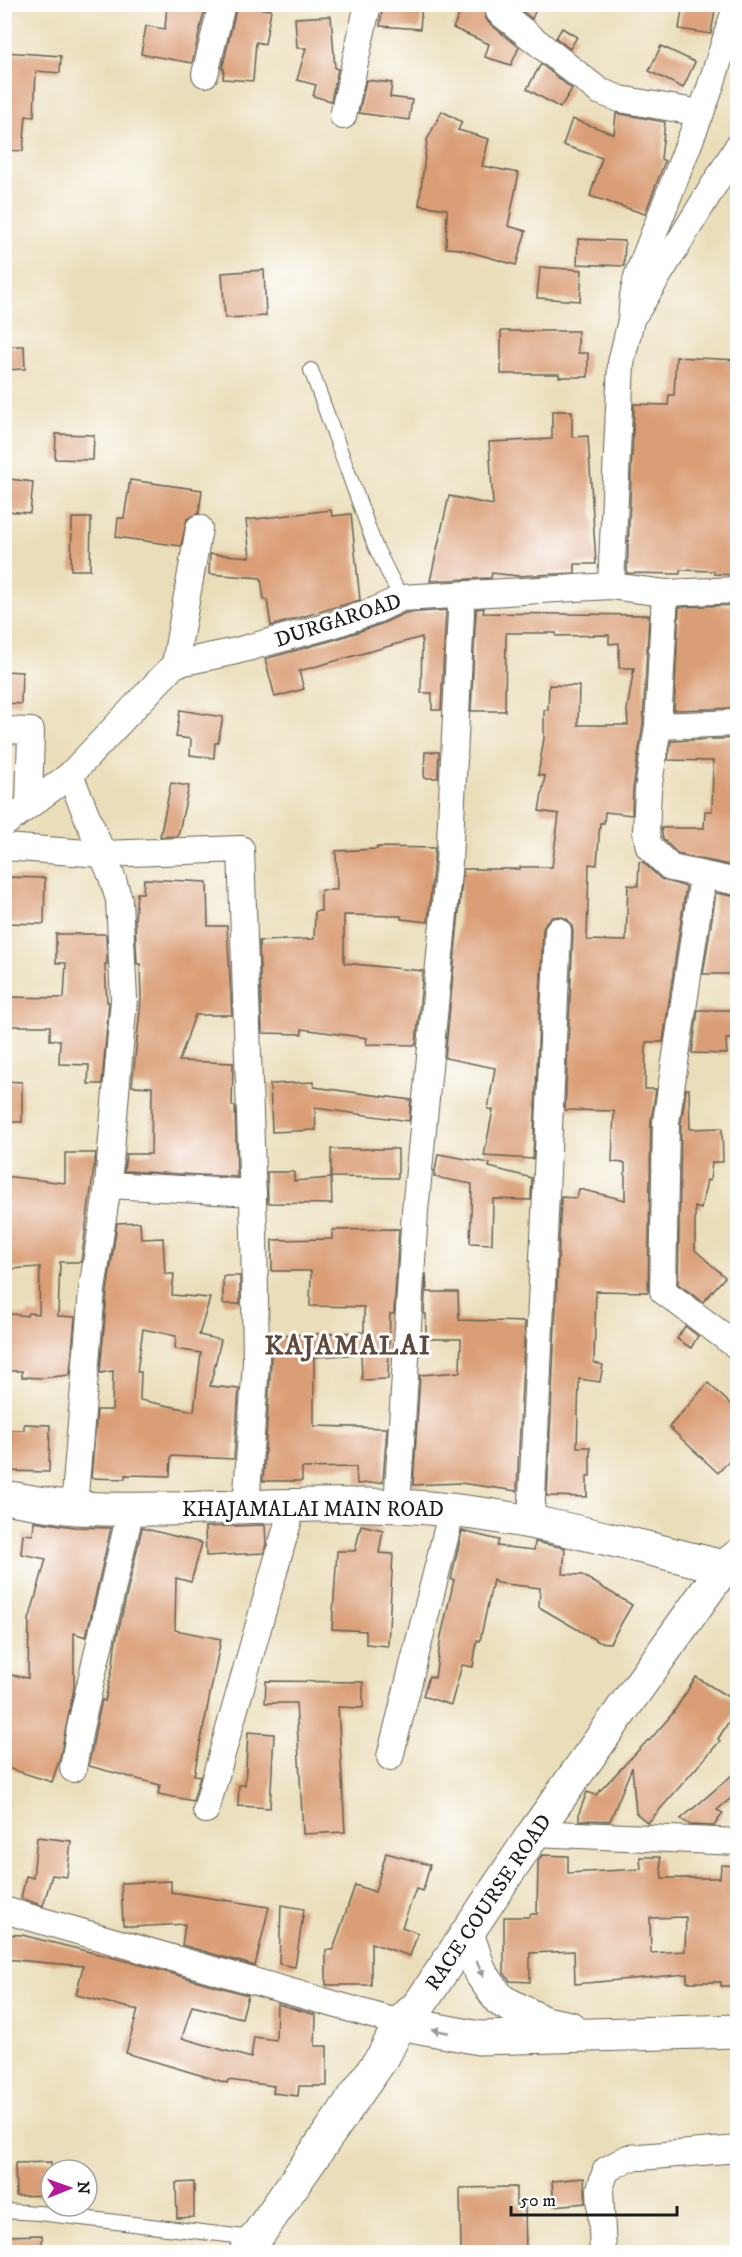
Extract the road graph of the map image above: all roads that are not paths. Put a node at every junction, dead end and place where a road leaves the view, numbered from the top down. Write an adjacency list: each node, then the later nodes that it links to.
1 (222, 4): 5 (street)
2 (368, 4): 7 (street)
3 (737, 4): 6 (street)
4 (499, 12): 6 (street)
5 (205, 74)
6 (701, 113): 9 (street)
7 (343, 116)
8 (738, 146): 9 (street)
9 (631, 320): 12 (street)
10 (311, 370): 16 (lane)
11 (199, 528): 17 (street)
12 (611, 586): 14 (street, DURGAROAD); 15 (street, DURGAROAD)
13 (738, 590): 14 (street, DURGAROAD)
14 (665, 593): 19 (street)
15 (460, 595): 16 (street, DURGAROAD); 34 (street)
16 (400, 598): 17 (street, DURGAROAD)
17 (175, 664): 21 (street)
18 (738, 723): 19 (street)
19 (658, 726): 26 (street)
20 (4, 730): 22 (street)
21 (70, 775): 22 (street); 25 (street)
22 (29, 806): 23 (street)
23 (4, 824)
24 (4, 847): 25 (street)
25 (102, 854): 29 (street); 30 (street)
26 (703, 876): 27 (street); 31 (street)
27 (738, 882)
28 (558, 931): 39 (street)
29 (108, 1185): 30 (street); 36 (street)
30 (253, 1193): 35 (street)
31 (738, 1347)
32 (4, 1497): 36 (main road, KHAJAMALAI MAIN ROAD)
33 (293, 1505): 34 (main road, KHAJAMALAI MAIN ROAD); 35 (main road, KHAJAMALAI MAIN ROAD); 43 (street)
34 (397, 1506): 38 (main road, KHAJAMALAI MAIN ROAD)
35 (246, 1507): 37 (main road, KHAJAMALAI MAIN ROAD)
36 (74, 1508): 37 (main road, KHAJAMALAI MAIN ROAD)
37 (131, 1509): 42 (street)
38 (452, 1510): 39 (main road, KHAJAMALAI MAIN ROAD); 41 (street)
39 (531, 1521): 40 (main road, KHAJAMALAI MAIN ROAD)
40 (731, 1562): 44 (main road, RACE COURSE ROAD)
41 (390, 1757)
42 (74, 1769)
43 (206, 1810)
44 (534, 1833): 45 (street); 47 (main road, RACE COURSE ROAD)
45 (738, 1842)
46 (4, 1910): 48 (street)
47 (467, 1933): 48 (main road, RACE COURSE ROAD); 50 (main road, one-way to 50)
48 (400, 2023): 50 (main road, one-way to 48); 53 (main road, RACE COURSE ROAD)
49 (738, 2031): 50 (main road)
50 (601, 2034)
51 (738, 2149): 54 (street)
52 (4, 2211): 53 (lane)
53 (251, 2246)
54 (603, 2253)

